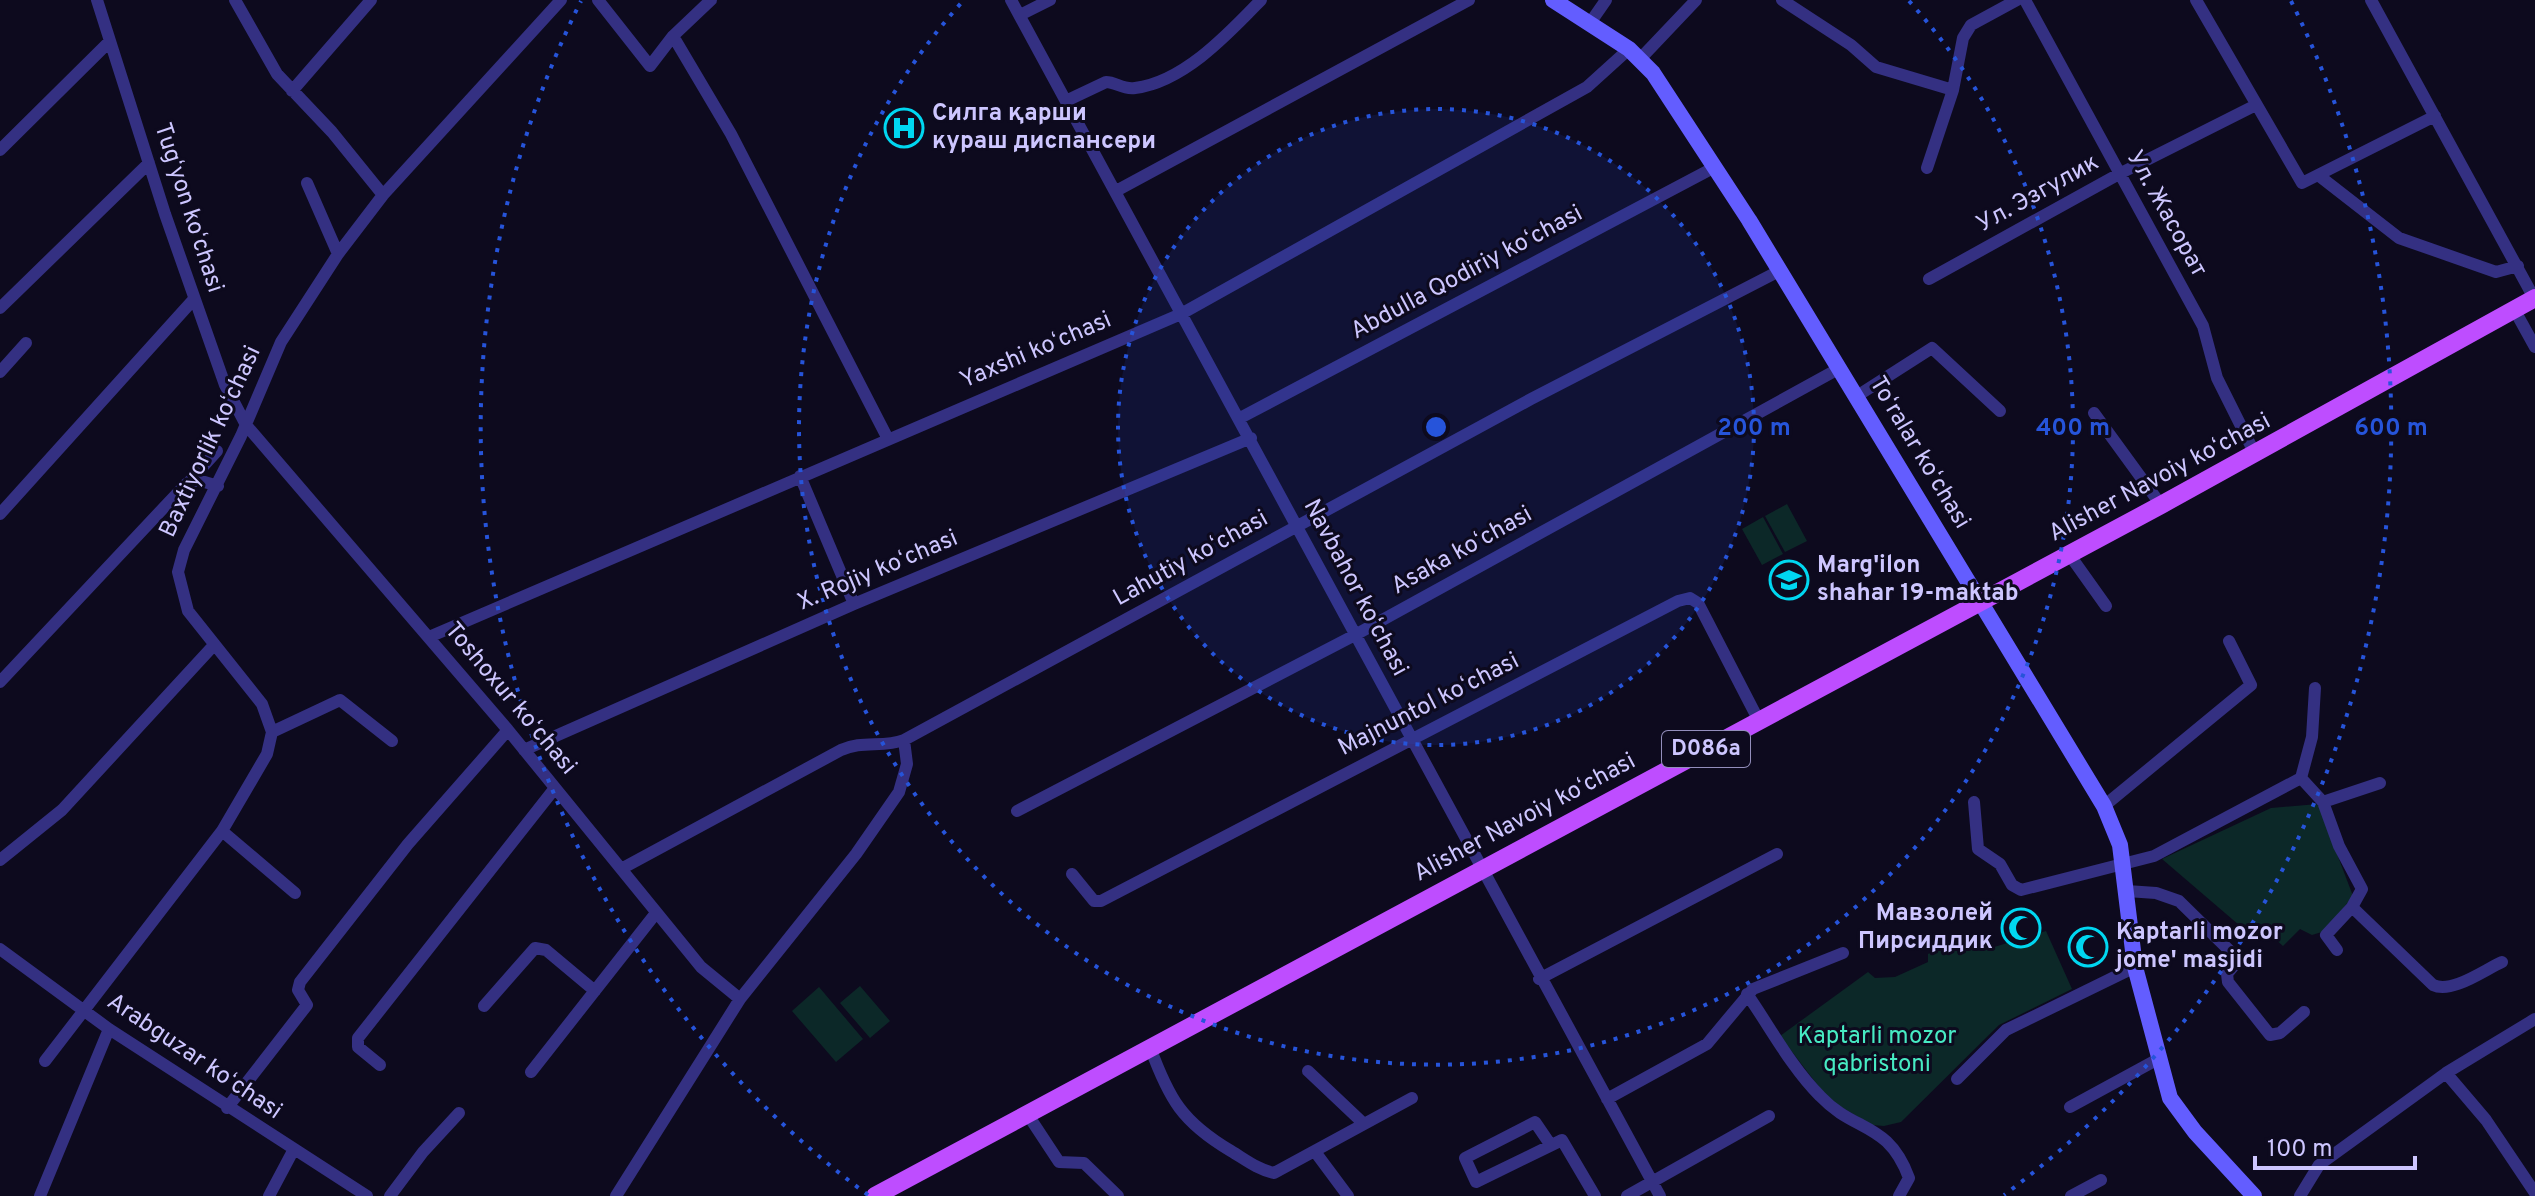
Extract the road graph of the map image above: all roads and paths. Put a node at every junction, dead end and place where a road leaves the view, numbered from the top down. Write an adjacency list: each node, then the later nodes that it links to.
1 (97, 0): 22 (street, Tugʻyon koʻchasi)
2 (235, 0): 25 (street)
3 (371, 0): 25 (street)
4 (561, 0): 37 (street, Baxtiyorlik koʻchasi)
5 (598, 0): 21 (street)
6 (711, 0): 21 (street)
7 (1011, 0): 19 (street, Navbahor koʻchasi)
8 (1050, 0): 19 (street)
9 (1261, 0): 26 (street)
10 (1469, 0): 36 (street)
11 (1553, 0): 20 (main road, Toʻralar koʻchasi)
12 (1606, 0): 20 (street)
13 (1696, 0): 23 (street, Yaxshi koʻchasi)
14 (1782, 0): 24 (street)
15 (2017, 0): 24 (street)
16 (2025, 0): 33 (street, Ул. Жасорат)
17 (2196, 0): 27 (street)
18 (2371, 0): 28 (street)
19 (1020, 15): 26 (street, Navbahor koʻchasi)
20 (1590, 23): 23 (main road, Toʻralar koʻchasi)
21 (673, 36): 57 (street)
22 (110, 41): 29 (street); 30 (street, Tugʻyon koʻchasi)
23 (1635, 53): 31 (main road, Toʻralar koʻchasi); 46 (street, Yaxshi koʻchasi)
24 (1953, 90): 32 (street)
25 (292, 91): 37 (street)
26 (1068, 100): 36 (street, Navbahor koʻchasi)
27 (2256, 105): 33 (street, Ул. Эзгулик); 34 (street)
28 (2435, 116): 34 (street); 39 (street)
29 (0, 150)
30 (149, 163): 43 (street, Tugʻyon koʻchasi); 44 (street)
31 (1715, 167): 40 (main road, Toʻralar koʻchasi); 54 (street, Abdulla Qodiriy koʻchasi)
32 (1927, 168)
33 (2119, 174): 41 (street, Ул. Эзгулик); 59 (street, Ул. Жасорат)
34 (2318, 175): 39 (street)
35 (307, 183): 38 (street)
36 (1116, 191): 46 (street, Navbahor koʻchasi)
37 (383, 195): 38 (street, Baxtiyorlik koʻchasi)
38 (338, 254): 55 (street, Baxtiyorlik koʻchasi)
39 (2518, 266): 42 (street)
40 (1779, 271): 49 (main road, Toʻralar koʻchasi); 65 (street, Lahutiy koʻchasi)
41 (1929, 279)
42 (2535, 298): 45 (main road, Alisher Navoiy koʻchasi / D086a)
43 (194, 299): 55 (street, Tugʻyon koʻchasi); 64 (street)
44 (0, 308)
45 (2514, 309): 48 (street); 59 (main road, Alisher Navoiy koʻchasi / D086a)
46 (1181, 314): 54 (street, Navbahor koʻchasi); 57 (street, Yaxshi koʻchasi)
47 (26, 343): 50 (street)
48 (2535, 347)
49 (1840, 368): 51 (main road, Toʻralar koʻchasi); 70 (street, Asaka koʻchasi)
50 (0, 372)
51 (1857, 396): 52 (street); 67 (main road, Toʻralar koʻchasi)
52 (2000, 411)
53 (2094, 413): 63 (street)
54 (1240, 418): 56 (street, Navbahor koʻchasi)
55 (246, 425): 62 (street, Baxtiyorlik koʻchasi); 71 (street, Toshoxur koʻchasi)
56 (1251, 438): 65 (street, Navbahor koʻchasi); 68 (street, X. Rojiy koʻchasi)
57 (888, 439): 60 (street, Yaxshi koʻchasi)
58 (217, 451): 61 (street)
59 (2255, 454): 63 (main road, Alisher Navoiy koʻchasi / D086a)
60 (800, 476): 68 (street); 71 (street, Yaxshi koʻchasi)
61 (186, 484): 62 (street); 74 (street)
62 (218, 486): 73 (street, Baxtiyorlik koʻchasi)
63 (2161, 505): 66 (main road, Alisher Navoiy koʻchasi / D086a)
64 (0, 514)
65 (1298, 526): 70 (street, Navbahor koʻchasi); 79 (street, Lahutiy koʻchasi)
66 (2069, 554): 67 (main road, Alisher Navoiy koʻchasi / D086a); 69 (street)
67 (1979, 601): 76 (main road, Alisher Navoiy koʻchasi / D086a); 88 (main road, Toʻralar koʻchasi)
68 (854, 604): 82 (street, X. Rojiy koʻchasi)
69 (2106, 606)
70 (1355, 635): 80 (street, Navbahor koʻchasi); 89 (street, Asaka koʻchasi)
71 (429, 637): 77 (street, Toshoxur koʻchasi)
72 (2229, 641): 88 (street)
73 (214, 645): 78 (street, Baxtiyorlik koʻchasi); 92 (street)
74 (0, 682)
75 (2315, 688): 83 (street)
76 (1759, 721): 80 (street, Majnuntol koʻchasi); 95 (main road, Alisher Navoiy koʻchasi / D086a)
77 (508, 730): 82 (street, Toshoxur koʻchasi); 126 (street)
78 (272, 732): 81 (street); 90 (street)
79 (904, 740): 94 (street, Lahutiy koʻchasi); 109 (street)
80 (1411, 740): 95 (street, Navbahor koʻchasi); 96 (street, Majnuntol koʻchasi)
81 (392, 741)
82 (524, 750): 85 (street, Toshoxur koʻchasi)
83 (2301, 778): 87 (street); 93 (street)
84 (2380, 783): 87 (street)
85 (555, 788): 94 (street, Toshoxur koʻchasi); 118 (street)
86 (1974, 802): 93 (street)
87 (2323, 802): 99 (street)
88 (2104, 806): 93 (main road, Toʻralar koʻchasi)
89 (1017, 811)
90 (222, 831): 98 (street); 111 (street)
91 (1777, 854): 106 (street)
92 (0, 860)
93 (2125, 865): 97 (main road, Toʻralar koʻchasi)
94 (621, 869): 100 (street, Toshoxur koʻchasi)
95 (1481, 869): 106 (street, Navbahor koʻchasi); 115 (main road, Alisher Navoiy koʻchasi / D086a)
96 (1072, 874)
97 (2127, 891): 105 (main road, Toʻralar koʻchasi); 112 (street)
98 (295, 893)
99 (2352, 907): 102 (street); 104 (street)
100 (656, 913): 107 (street); 109 (street, Toshoxur koʻchasi)
101 (0, 949): 111 (street, Arabguzar koʻchasi)
102 (2337, 950)
103 (1843, 953): 108 (street)
104 (2502, 962)
105 (2135, 967): 116 (main road, Toʻralar koʻchasi); 122 (street)
106 (1539, 979): 124 (street, Navbahor koʻchasi)
107 (595, 991): 110 (street); 120 (street)
108 (1747, 994): 124 (street); 148 (street)
109 (740, 999): 141 (street)
110 (484, 1006)
111 (83, 1010): 114 (street, Arabguzar koʻchasi); 117 (street)
112 (2304, 1012)
113 (2535, 1019): 121 (street)
114 (109, 1029): 126 (street, Arabguzar koʻchasi); 137 (street)
115 (1150, 1047): 128 (main road, Alisher Navoiy koʻchasi / D086a); 133 (street)
116 (2160, 1058): 125 (street); 150 (main road, Toʻralar koʻchasi)
117 (45, 1061)
118 (380, 1065)
119 (1308, 1071): 130 (street)
120 (531, 1072)
121 (2446, 1073): 136 (street); 151 (street)
122 (1957, 1079)
123 (1412, 1098): 130 (street)
124 (1607, 1099): 135 (street, Navbahor koʻchasi)
125 (2070, 1107)
126 (227, 1108): 132 (street, Arabguzar koʻchasi)
127 (459, 1113): 140 (street)
128 (1028, 1115): 142 (main road, Alisher Navoiy koʻchasi / D086a); 143 (street)
129 (1769, 1116): 135 (street)
130 (1363, 1123): 133 (street)
131 (1550, 1144): 131 (street); 145 (street)
132 (294, 1149): 138 (street); 139 (street, Arabguzar koʻchasi)
133 (1316, 1153): 144 (street)
134 (2101, 1180): 149 (street)
135 (1653, 1183): 146 (street); 147 (street, Navbahor koʻchasi)
136 (2535, 1193)
137 (40, 1196)
138 (269, 1196)
139 (367, 1196)
140 (390, 1196)
141 (616, 1196)
142 (875, 1196)
143 (1118, 1196)
144 (1348, 1196)
145 (1595, 1196)
146 (1627, 1196)
147 (1660, 1196)
148 (1899, 1196)
149 (2071, 1196)
150 (2254, 1196)
151 (2300, 1196)

